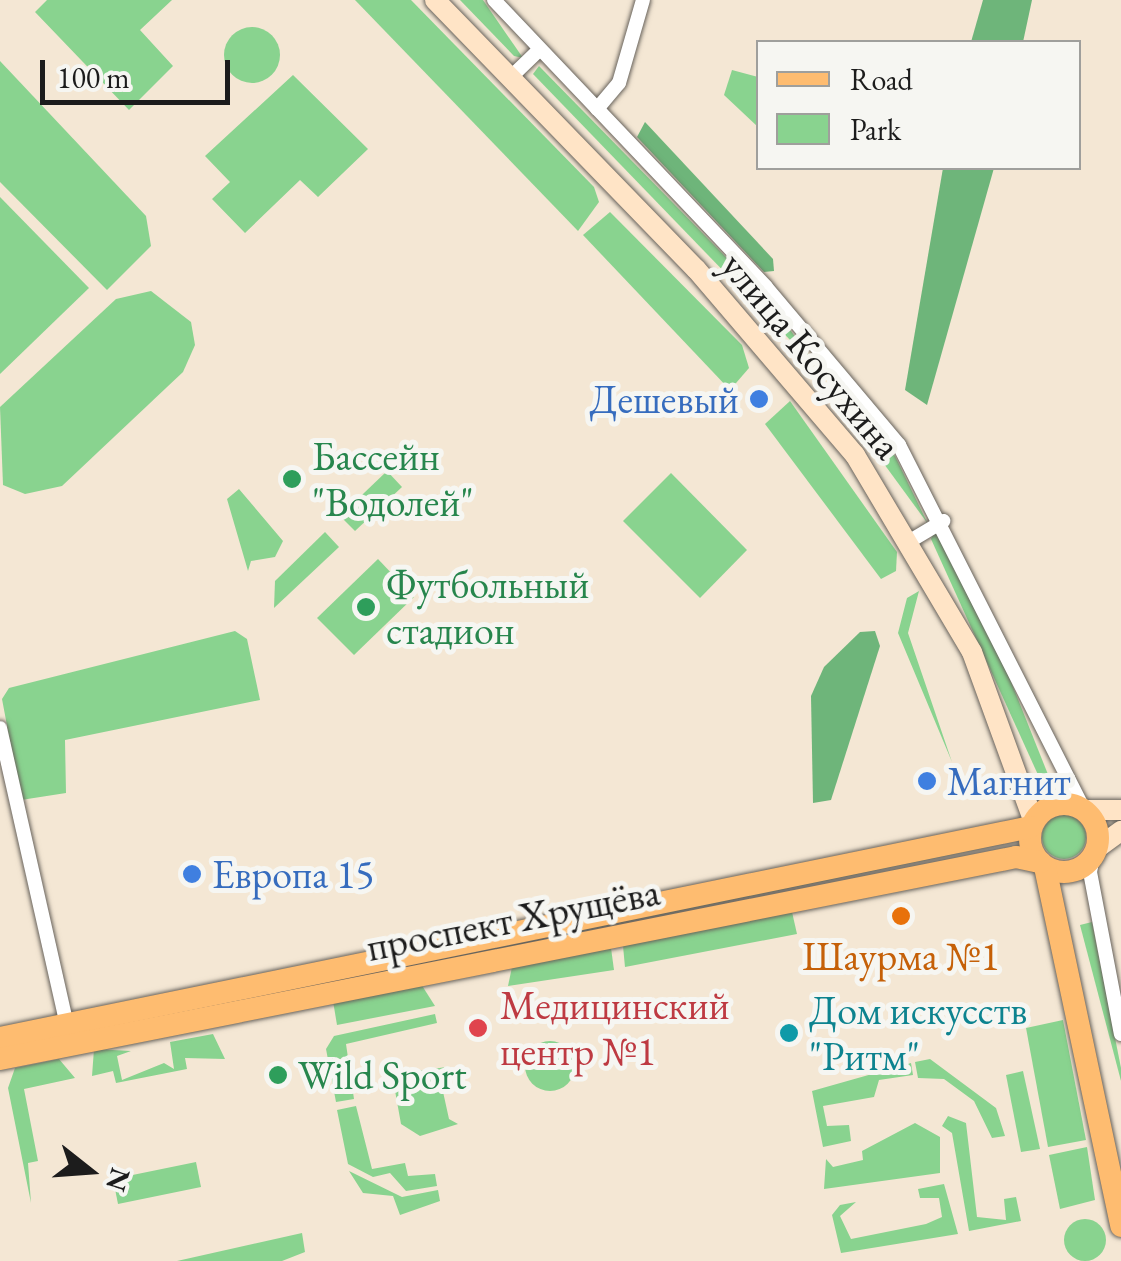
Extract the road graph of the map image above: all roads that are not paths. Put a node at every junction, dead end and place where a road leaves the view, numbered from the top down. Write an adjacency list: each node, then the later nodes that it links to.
1 (435, 0): 5 (main road, улица Косухина)
2 (494, 0): 4 (street, улица Косухина)
3 (643, 0): 6 (street)
4 (540, 50): 5 (street); 6 (street, улица Косухина)
5 (511, 77): 8 (main road, улица Косухина)
6 (596, 109): 7 (street, улица Косухина)
7 (942, 521): 8 (street); 10 (street, улица Косухина)
8 (910, 540): 12 (main road, улица Косухина)
9 (0, 728): 17 (street)
10 (1084, 810): 11 (main road); 12 (main road, проспект Хрущёва); 14 (main road)
11 (1121, 810)
12 (1032, 824): 15 (main road); 17 (main road, проспект Хрущёва)
13 (1121, 831): 14 (main road)
14 (1095, 851): 15 (main road)
15 (1062, 873): 16 (street); 17 (main road, проспект Хрущёва); 20 (main road)
16 (1121, 1034)
17 (70, 1035): 18 (main road, проспект Хрущёва); 19 (main road, проспект Хрущёва)
18 (0, 1038)
19 (0, 1059)
20 (1121, 1226)

